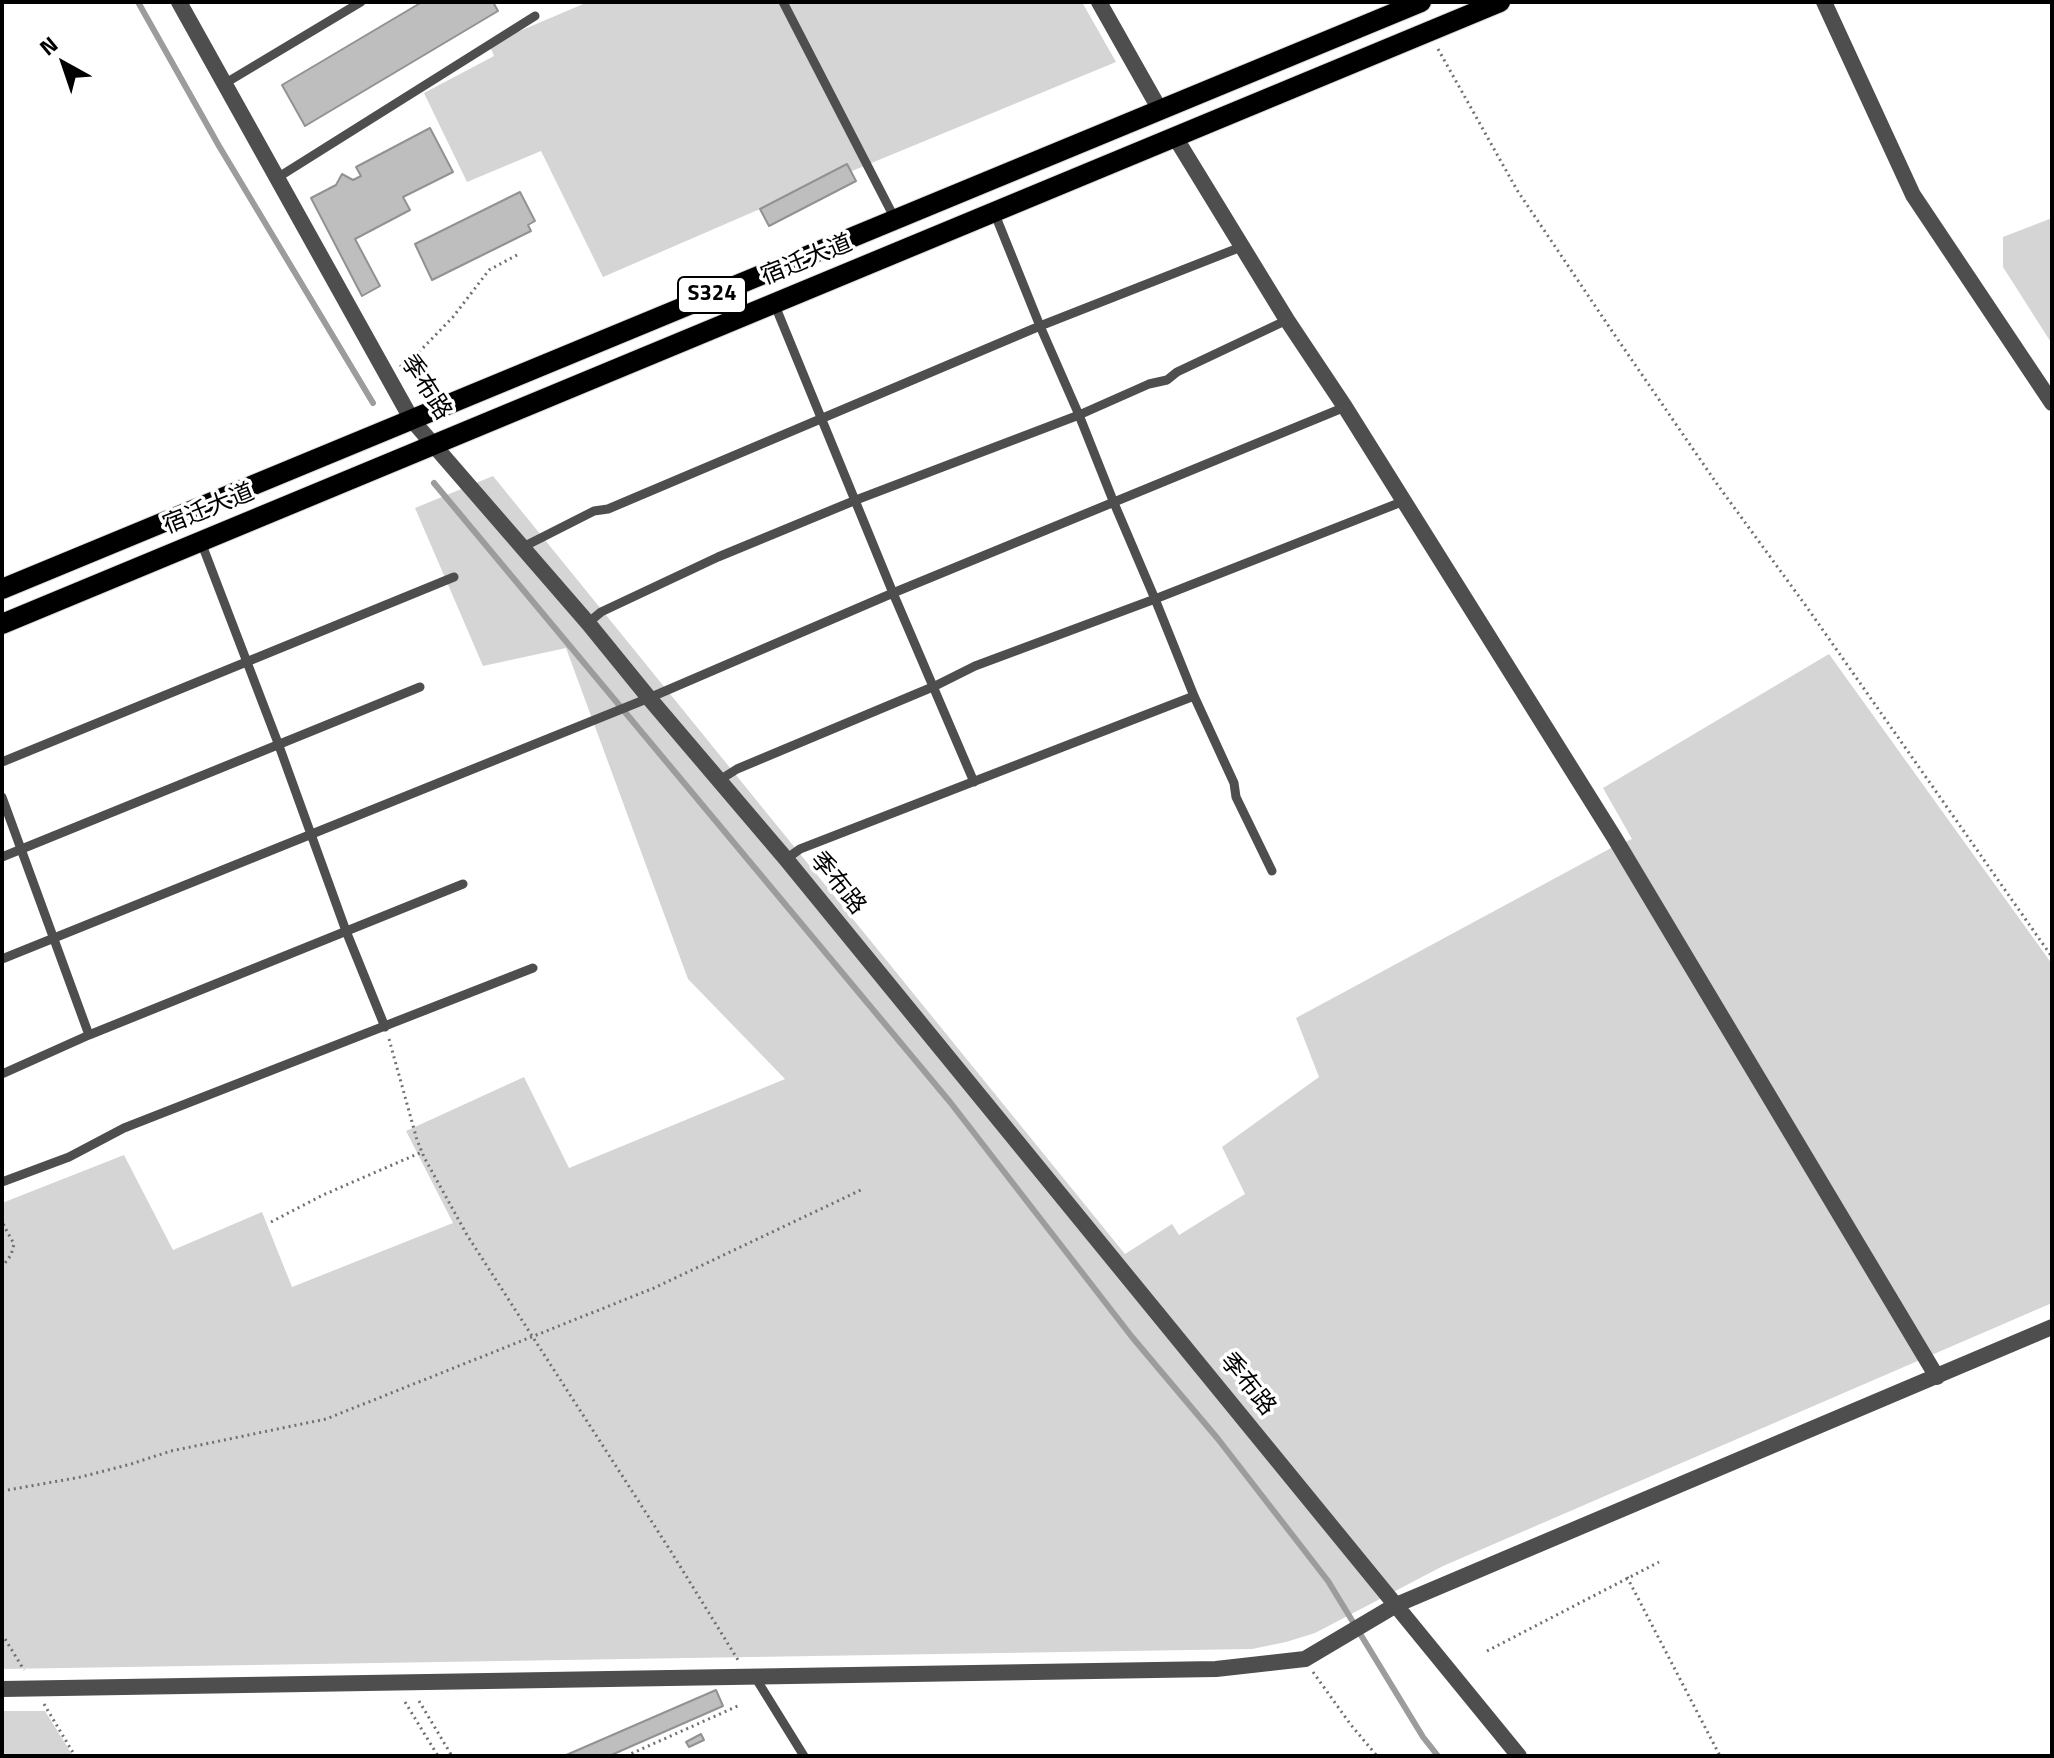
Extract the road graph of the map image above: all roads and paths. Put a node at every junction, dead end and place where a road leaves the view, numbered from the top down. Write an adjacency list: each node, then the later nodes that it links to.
1 (179, 2): 10 (street, 季布路)
2 (361, 2): 10 (lane)
3 (783, 2): 15 (lane)
4 (1099, 2): 11 (street)
5 (1421, 2): 11 (main road, 宿迁大道 / S324)
6 (1500, 2): 9 (main road, 宿迁大道 / S324)
7 (1824, 2): 22 (street)
8 (535, 16): 13 (lane)
9 (1428, 32): 12 (main road, 宿迁大道 / S324); 57 (path)
10 (224, 84): 13 (street, 季布路)
11 (1160, 110): 15 (main road, 宿迁大道 / S324)
12 (1175, 137): 14 (main road, 宿迁大道 / S324); 16 (street)
13 (277, 178): 21 (street, 季布路)
14 (994, 212): 18 (main road, 宿迁大道 / S324); 20 (lane)
15 (895, 220): 26 (main road, 宿迁大道 / S324)
16 (1241, 247): 19 (street); 20 (lane)
17 (517, 255): 21 (path)
18 (774, 303): 25 (lane); 27 (main road, 宿迁大道 / S324)
19 (1287, 320): 23 (street); 24 (lane)
20 (1040, 326): 24 (lane); 25 (lane)
21 (388, 377): 26 (street, 季布路)
22 (2052, 403)
23 (1345, 407): 29 (street); 30 (lane)
24 (1079, 415): 28 (lane); 30 (lane)
25 (821, 418): 28 (lane); 32 (lane)
26 (412, 420): 27 (street, 季布路); 34 (main road, 宿迁大道 / S324)
27 (434, 445): 31 (main road, 宿迁大道 / S324); 32 (street, 季布路)
28 (856, 500): 35 (lane); 37 (lane)
29 (1404, 501): 36 (lane); 71 (street)
30 (1114, 503): 35 (lane); 36 (lane)
31 (201, 542): 38 (main road, 宿迁大道 / S324); 39 (lane)
32 (523, 547): 37 (street, 季布路)
33 (454, 577): 39 (lane)
34 (2, 589)
35 (893, 593): 40 (lane); 43 (lane)
36 (1155, 599): 40 (lane); 42 (lane)
37 (588, 623): 43 (street, 季布路)
38 (2, 624)
39 (247, 662): 44 (lane); 45 (lane)
40 (935, 686): 46 (lane); 47 (lane)
41 (420, 687): 44 (lane)
42 (1194, 696): 47 (lane); 53 (lane)
43 (649, 698): 46 (street, 季布路); 49 (lane)
44 (278, 743): 49 (lane); 50 (lane)
45 (2, 762)
46 (718, 781): 52 (street, 季布路)
47 (974, 782): 52 (lane)
48 (2, 797): 50 (lane)
49 (311, 834): 55 (lane); 56 (lane)
50 (22, 849): 51 (lane); 56 (lane)
51 (2, 857)
52 (786, 859): 75 (street, 季布路)
53 (1272, 871)
54 (463, 884): 55 (lane)
55 (346, 931): 60 (lane); 61 (lane)
56 (54, 938): 58 (lane); 61 (lane)
57 (2052, 957)
58 (2, 959)
59 (533, 968): 60 (lane)
60 (385, 1027): 63 (path); 64 (lane)
61 (89, 1035): 62 (lane)
62 (2, 1074)
63 (422, 1152): 67 (path); 70 (path)
64 (2, 1182)
65 (863, 1189): 70 (path)
66 (2, 1218): 68 (path)
67 (271, 1222)
68 (2, 1267)
69 (2052, 1327): 71 (street)
70 (532, 1336): 72 (path); 79 (path)
71 (1937, 1377): 75 (street)
72 (2, 1491)
73 (1659, 1562): 74 (path)
74 (1627, 1577): 77 (path); 94 (path)
75 (1396, 1605): 78 (street); 93 (street, 季布路)
76 (2, 1634): 81 (path)
77 (1487, 1651)
78 (1305, 1659): 79 (street); 92 (path)
79 (752, 1677): 81 (street); 91 (lane)
80 (2, 1689): 81 (street)
81 (35, 1689): 86 (path)
82 (417, 1697): 88 (path)
83 (405, 1702): 87 (path)
84 (740, 1705): 85 (path)
85 (640, 1750): 89 (path); 90 (path)
86 (75, 1756)
87 (438, 1756)
88 (452, 1756)
89 (626, 1756)
90 (642, 1756)
91 (804, 1756)
92 (1377, 1756)
93 (1519, 1756)
94 (1720, 1756)

